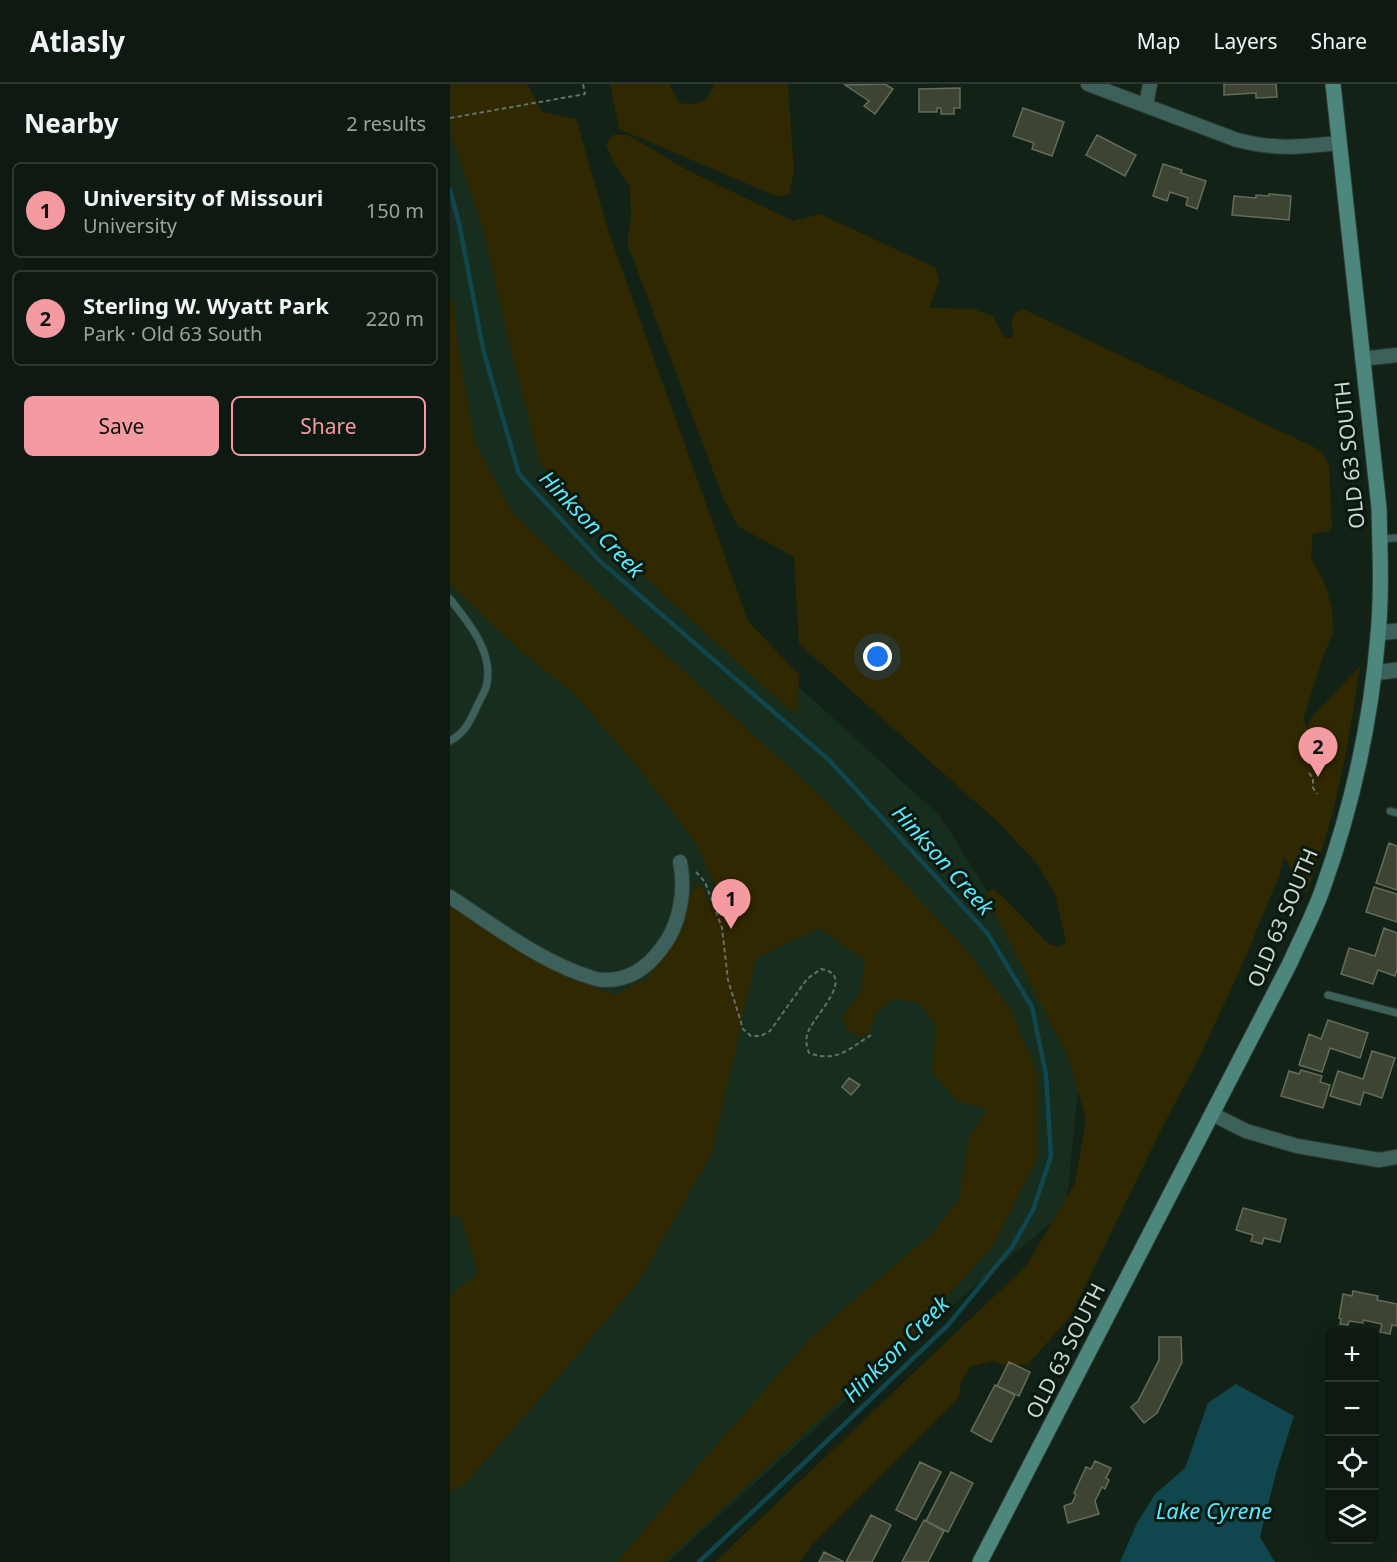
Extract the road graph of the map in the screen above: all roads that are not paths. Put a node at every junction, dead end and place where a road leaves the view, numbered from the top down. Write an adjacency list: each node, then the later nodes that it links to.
1 (1088, 84): 4 (street)
2 (1150, 84): 4 (street)
3 (1333, 84): 5 (main road, OLD 63 SOUTH)
4 (1146, 105): 5 (street)
5 (1338, 142): 7 (main road, OLD 63 SOUTH)
6 (1397, 355): 7 (street)
7 (1362, 359): 9 (main road, OLD 63 SOUTH)
8 (1397, 538): 9 (lane)
9 (1379, 539): 12 (main road, OLD 63 SOUTH)
10 (450, 599): 15 (lane)
11 (1397, 631): 12 (street)
12 (1378, 633): 14 (main road, OLD 63 SOUTH)
13 (1397, 670): 14 (street)
14 (1374, 674): 20 (main road, OLD 63 SOUTH)
15 (450, 741)
16 (680, 865): 17 (street)
17 (450, 897)
18 (1329, 995): 19 (lane)
19 (1397, 1013)
20 (1212, 1114): 21 (street); 22 (main road, OLD 63 SOUTH)
21 (1397, 1157)
22 (980, 1562)

